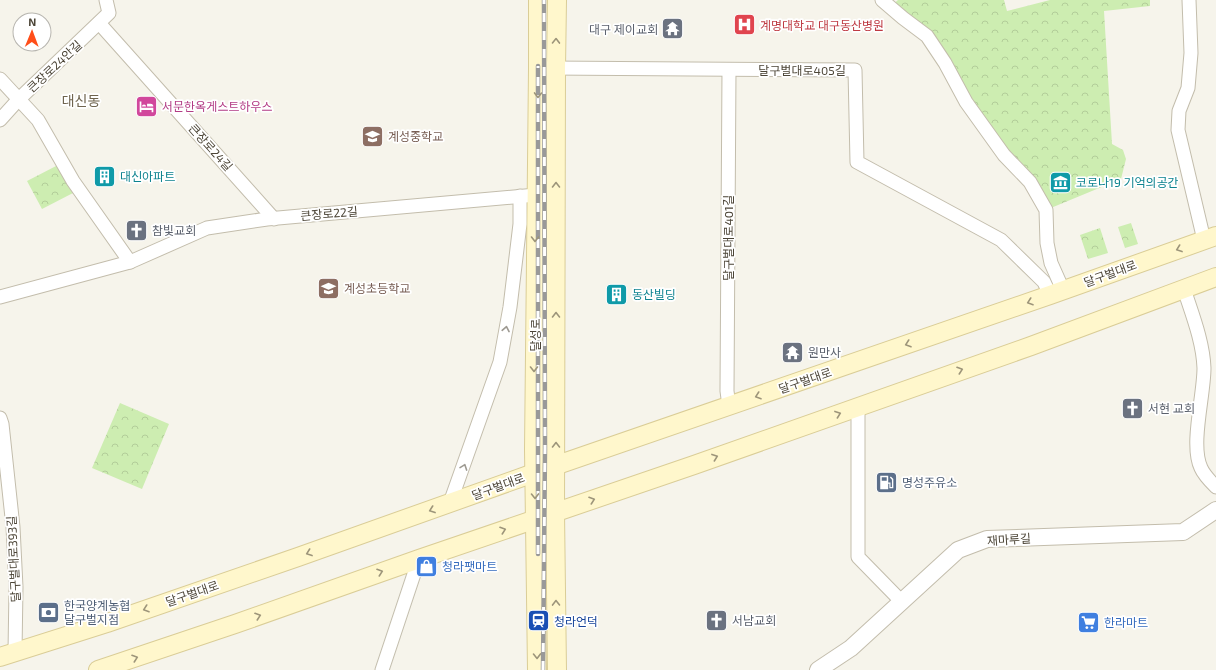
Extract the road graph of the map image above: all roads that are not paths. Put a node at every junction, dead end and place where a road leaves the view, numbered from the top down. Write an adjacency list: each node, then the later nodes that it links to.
1 (106, 0): 6 (street, 큰장로24안길)
2 (538, 0): 7 (main road, 달성로)
3 (557, 0): 7 (main road, one-way to 3)
4 (882, 0): 18 (street)
5 (1190, 0): 14 (street, 달구벌대로)
6 (99, 23): 10 (street, 큰장로24안길); 13 (street, 큰장로24길)
7 (547, 68): 8 (street, 달구벌대로405길); 12 (main road, 달성로, one-way to 12); 23 (main road, one-way to 7)
8 (729, 70): 18 (street, 달구벌대로405길); 20 (street, 달구벌대로401길)
9 (0, 79): 10 (street)
10 (18, 100): 11 (street, 큰장로24안길); 15 (street)
11 (0, 120)
12 (528, 195): 13 (street, 큰장로22길); 24 (main road, 달성로, one-way to 24); 26 (street, 달구벌대로, one-way to 12)
13 (274, 218): 15 (street, 큰장로22길)
14 (1210, 238): 18 (main road, 달구벌대로, one-way to 18)
15 (130, 262): 19 (street, 큰장로22길)
16 (1216, 278): 17 (main road)
17 (1184, 289): 21 (main road, one-way to 17); 25 (street)
18 (1056, 293): 20 (main road, 달구벌대로, one-way to 20)
19 (0, 297)
20 (729, 406): 23 (main road, 달구벌대로)
21 (858, 406): 28 (main road, one-way to 21); 31 (street)
22 (0, 418): 32 (street, 달구벌대로393길)
23 (556, 466): 24 (main road, 달구벌대로); 28 (main road)
24 (534, 473): 26 (main road, 달구벌대로); 29 (main road, 달성로, one-way to 29)
25 (1216, 488)
26 (450, 503): 32 (main road, 달구벌대로, one-way to 32)
27 (1216, 510): 31 (street, 재마루길)
28 (555, 512): 29 (main road); 36 (main road, one-way to 28)
29 (535, 519): 30 (main road, one-way to 29); 35 (main road, 달성로, one-way to 35)
30 (419, 559): 33 (main road, one-way to 30); 34 (street)
31 (902, 602): 37 (street, 재마루길)
32 (8, 654)
33 (98, 670)
34 (382, 670)
35 (537, 670)
36 (557, 670)
37 (818, 670)

